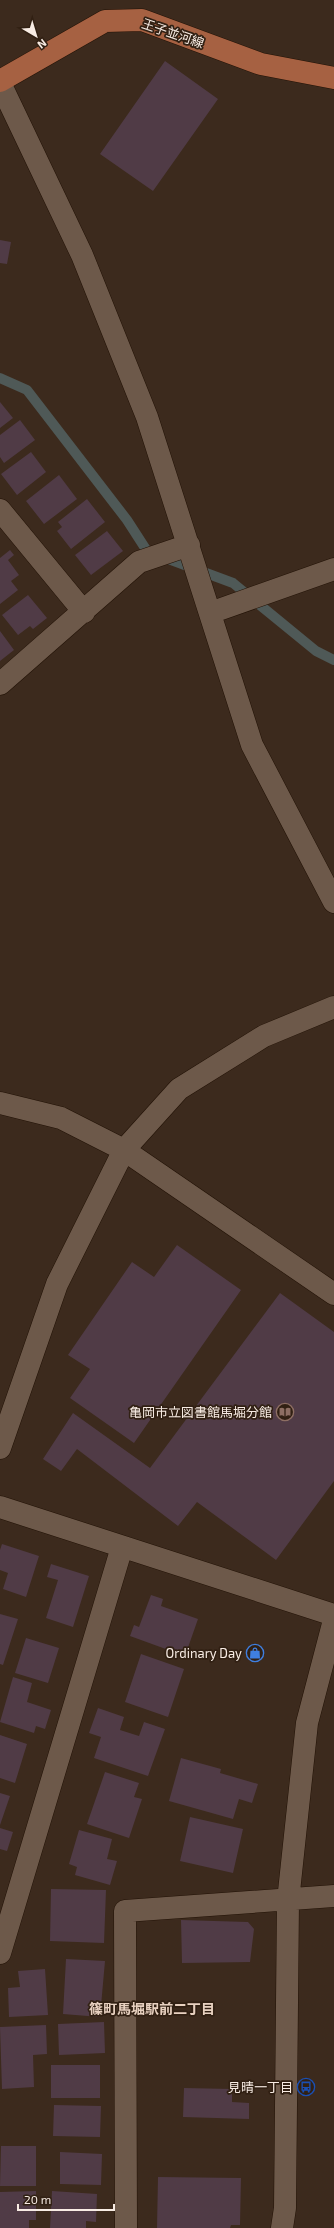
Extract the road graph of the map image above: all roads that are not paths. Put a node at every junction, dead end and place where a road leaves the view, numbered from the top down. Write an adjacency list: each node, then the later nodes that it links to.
1 (334, 78): 2 (main road, 王子並河線)
2 (0, 82): 4 (street)
3 (0, 510): 6 (street)
4 (189, 545): 6 (street); 7 (street)
5 (334, 569): 7 (street)
6 (84, 612): 8 (street)
7 (210, 613): 9 (street)
8 (0, 684)
9 (334, 902)
10 (334, 1007): 12 (street)
11 (0, 1103): 12 (street)
12 (124, 1150): 13 (street); 14 (street)
13 (334, 1294)
14 (0, 1448)
15 (0, 1507): 16 (street)
16 (122, 1547): 17 (street); 21 (street)
17 (334, 1614)
18 (334, 1620): 20 (street)
19 (334, 1896): 20 (street)
20 (288, 1901): 22 (street); 23 (street)
21 (0, 1952)
22 (126, 2228)
23 (282, 2228)

